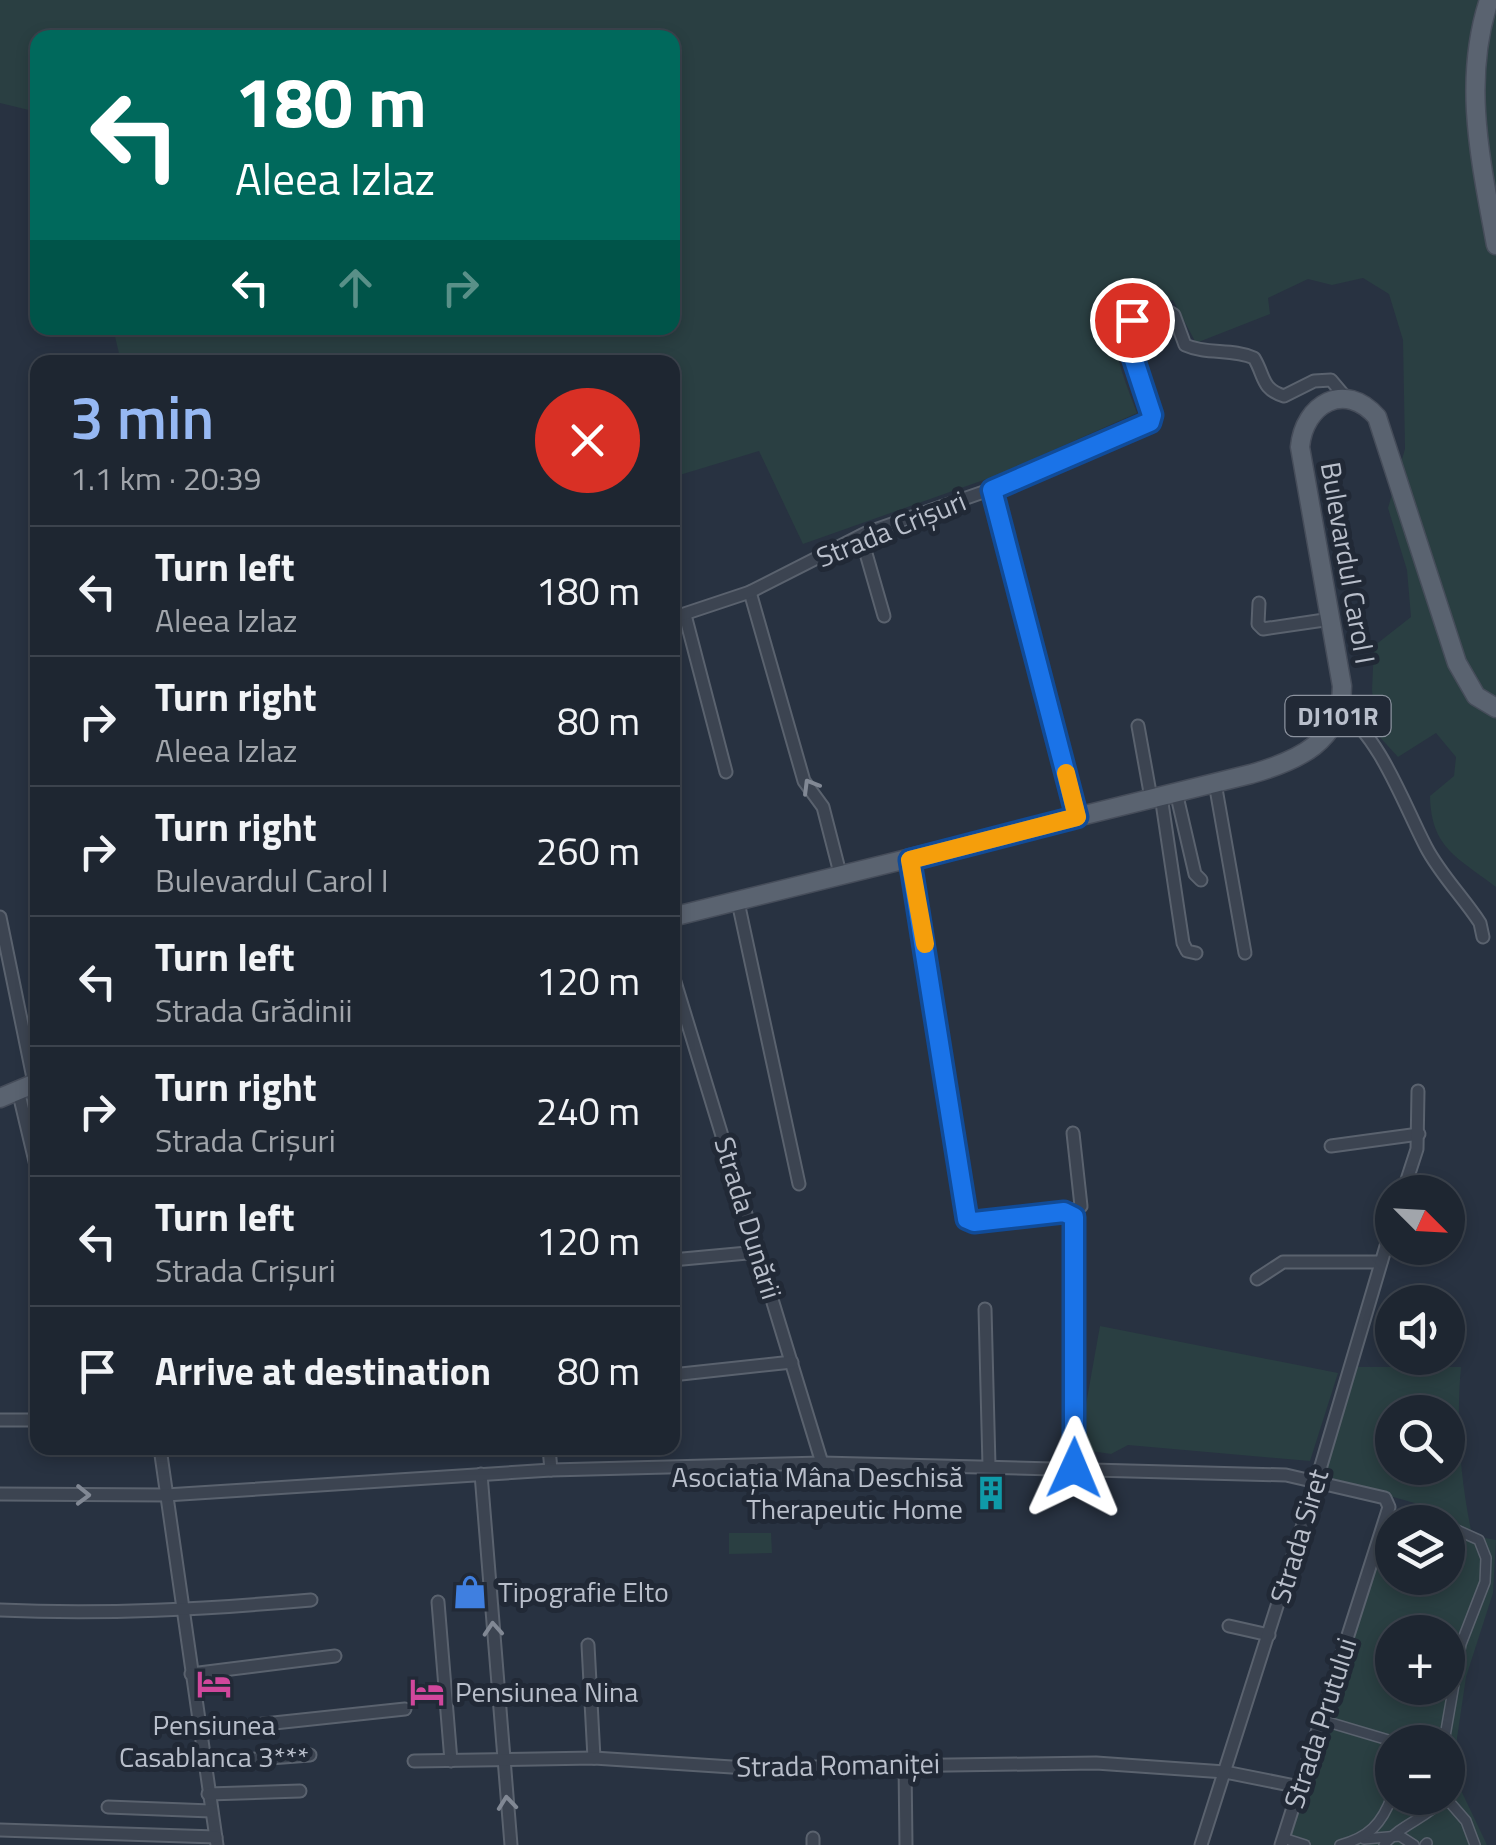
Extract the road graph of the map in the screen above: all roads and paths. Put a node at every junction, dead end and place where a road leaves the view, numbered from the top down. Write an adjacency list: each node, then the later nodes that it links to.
1 (1489, 0): 2 (main road)
2 (1496, 244)
3 (1347, 399): 4 (street, Strada Crișuri); 11 (main road, Bulevardul Carol I / DJ101R); 12 (main road)
4 (992, 490): 5 (street, Strada Crișuri); 18 (street)
5 (861, 536): 6 (street, Strada Crișuri); 9 (street)
6 (750, 592): 8 (street, Strada Crișuri); 20 (street, one-way to 6)
7 (1259, 602): 11 (street)
8 (680, 616)
9 (884, 616)
10 (680, 619): 15 (street)
11 (1330, 619): 13 (main road, Bulevardul Carol I / DJ101R)
12 (1496, 708)
13 (1340, 709): 16 (main road, DJ101R); 25 (street)
14 (1138, 726): 17 (street)
15 (726, 772)
16 (1215, 783): 17 (main road, DJ101R); 27 (street)
17 (1163, 795): 18 (main road, DJ101R); 21 (street); 26 (street)
18 (1077, 817): 19 (main road, DJ101R)
19 (910, 860): 20 (main road, DJ101R); 37 (street)
20 (841, 877): 22 (main road, DJ101R)
21 (1201, 880)
22 (738, 902): 23 (main road, DJ101R); 36 (street)
23 (680, 915)
24 (0, 917): 29 (street)
25 (1483, 937)
26 (1196, 952)
27 (1245, 954)
28 (680, 998): 38 (street, Strada Dunării)
29 (30, 1085): 31 (main road)
30 (1418, 1091): 33 (street)
31 (0, 1098)
32 (1073, 1133): 37 (street)
33 (1419, 1134): 34 (street); 35 (street)
34 (1331, 1146)
35 (1408, 1175)
36 (799, 1184)
37 (1068, 1213): 52 (street)
38 (758, 1252): 39 (street); 44 (street, Strada Dunării)
39 (680, 1259)
40 (1375, 1262): 42 (street)
41 (1381, 1265): 55 (street, Strada Siret)
42 (1256, 1280)
43 (986, 1309): 51 (street)
44 (792, 1362): 45 (street); 50 (street, Strada Dunării)
45 (681, 1374)
46 (0, 1420): 47 (street)
47 (30, 1420)
48 (161, 1455): 57 (street)
49 (550, 1455): 53 (street)
50 (822, 1463): 51 (street); 53 (street)
51 (989, 1466): 52 (street)
52 (1074, 1468): 55 (street)
53 (551, 1470): 54 (street)
54 (481, 1474): 57 (street); 77 (street, one-way to 54)
55 (1317, 1481): 64 (street, Strada Siret); 69 (street, Strada Prutului)
56 (0, 1494): 57 (street, one-way to 57)
57 (166, 1495): 62 (street)
58 (1465, 1534): 70 (street)
59 (311, 1600): 62 (street)
60 (438, 1602): 76 (street)
61 (0, 1610): 62 (street)
62 (182, 1612): 67 (street)
63 (1229, 1626): 64 (street)
64 (1268, 1635): 80 (street, Strada Siret)
65 (588, 1645): 74 (street)
66 (335, 1656): 67 (street)
67 (190, 1674): 71 (street)
68 (405, 1710): 71 (street)
69 (1321, 1720): 72 (street); 81 (street, Strada Prutului)
70 (1447, 1725)
71 (199, 1731): 78 (street)
72 (1375, 1736)
73 (310, 1754): 78 (street)
74 (594, 1758): 77 (street, Strada Romaniței); 79 (street, Strada Romaniței)
75 (414, 1761): 76 (street, Strada Romaniței)
76 (452, 1761): 77 (street, Strada Romaniței)
77 (503, 1761): 94 (street, one-way to 77)
78 (204, 1763): 83 (street)
79 (906, 1764): 80 (street, Strada Romaniței); 95 (street)
80 (1225, 1772): 81 (street, Strada Romaniței); 96 (street, Strada Siret)
81 (1300, 1786): 92 (street, Strada Prutului)
82 (300, 1791): 83 (street)
83 (208, 1794): 85 (street)
84 (108, 1807): 85 (street)
85 (211, 1810): 90 (street)
86 (1383, 1815): 93 (street)
87 (1419, 1815): 91 (street)
88 (1461, 1815): 100 (street)
89 (0, 1830): 90 (street)
90 (216, 1841)
91 (1387, 1841): 93 (street); 99 (street)
92 (1282, 1842): 97 (street)
93 (1362, 1842): 98 (street)
94 (511, 1845)
95 (906, 1845)
96 (1201, 1845)
97 (1304, 1845)
98 (1340, 1845)
99 (1414, 1845)
100 (1475, 1845)

